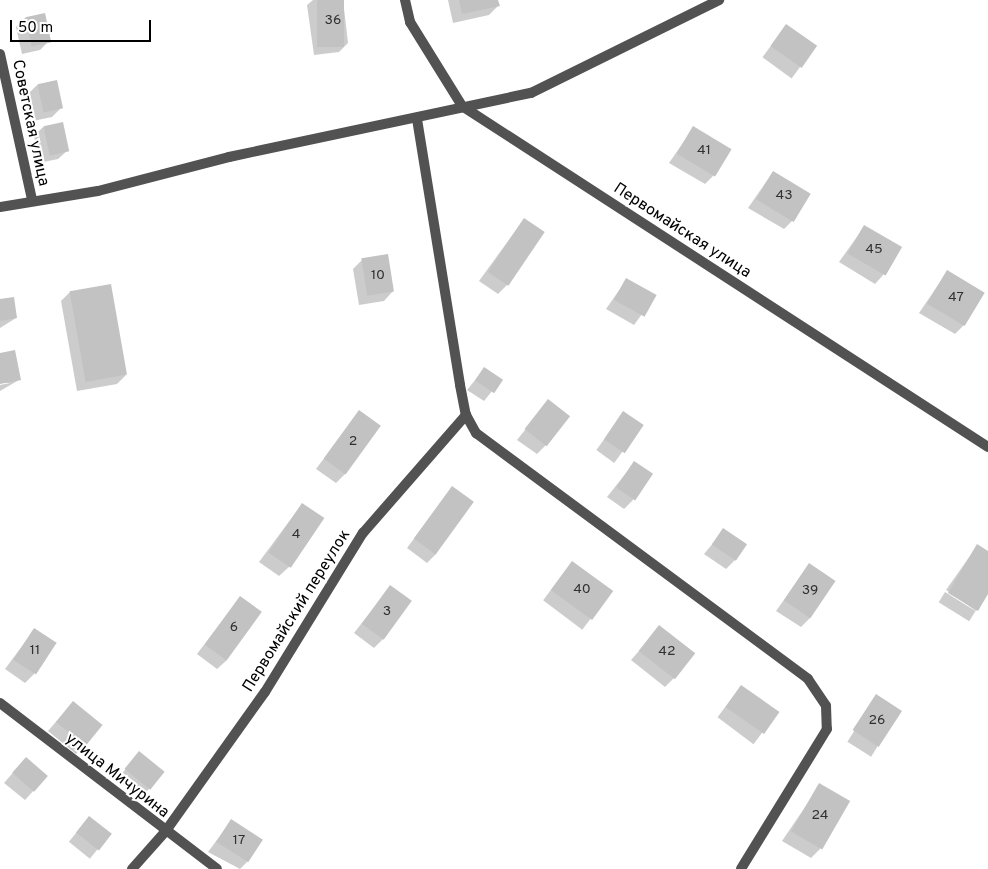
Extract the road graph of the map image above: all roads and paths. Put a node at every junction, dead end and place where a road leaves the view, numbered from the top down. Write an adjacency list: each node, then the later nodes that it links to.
1 (405, 0): 4 (street, Первомайская улица)
2 (719, 0): 4 (street)
3 (0, 54): 6 (street, Советская улица)
4 (462, 106): 5 (street); 9 (street, Первомайская улица)
5 (416, 119): 6 (street); 8 (street)
6 (32, 199): 7 (street)
7 (0, 207)
8 (466, 415): 11 (street, Первомайский переулок); 14 (street)
9 (988, 447)
10 (0, 704): 11 (street, улица Мичурина)
11 (165, 832): 12 (street, Первомайский переулок); 13 (street, улица Мичурина)
12 (132, 869)
13 (218, 869)
14 (741, 869)

